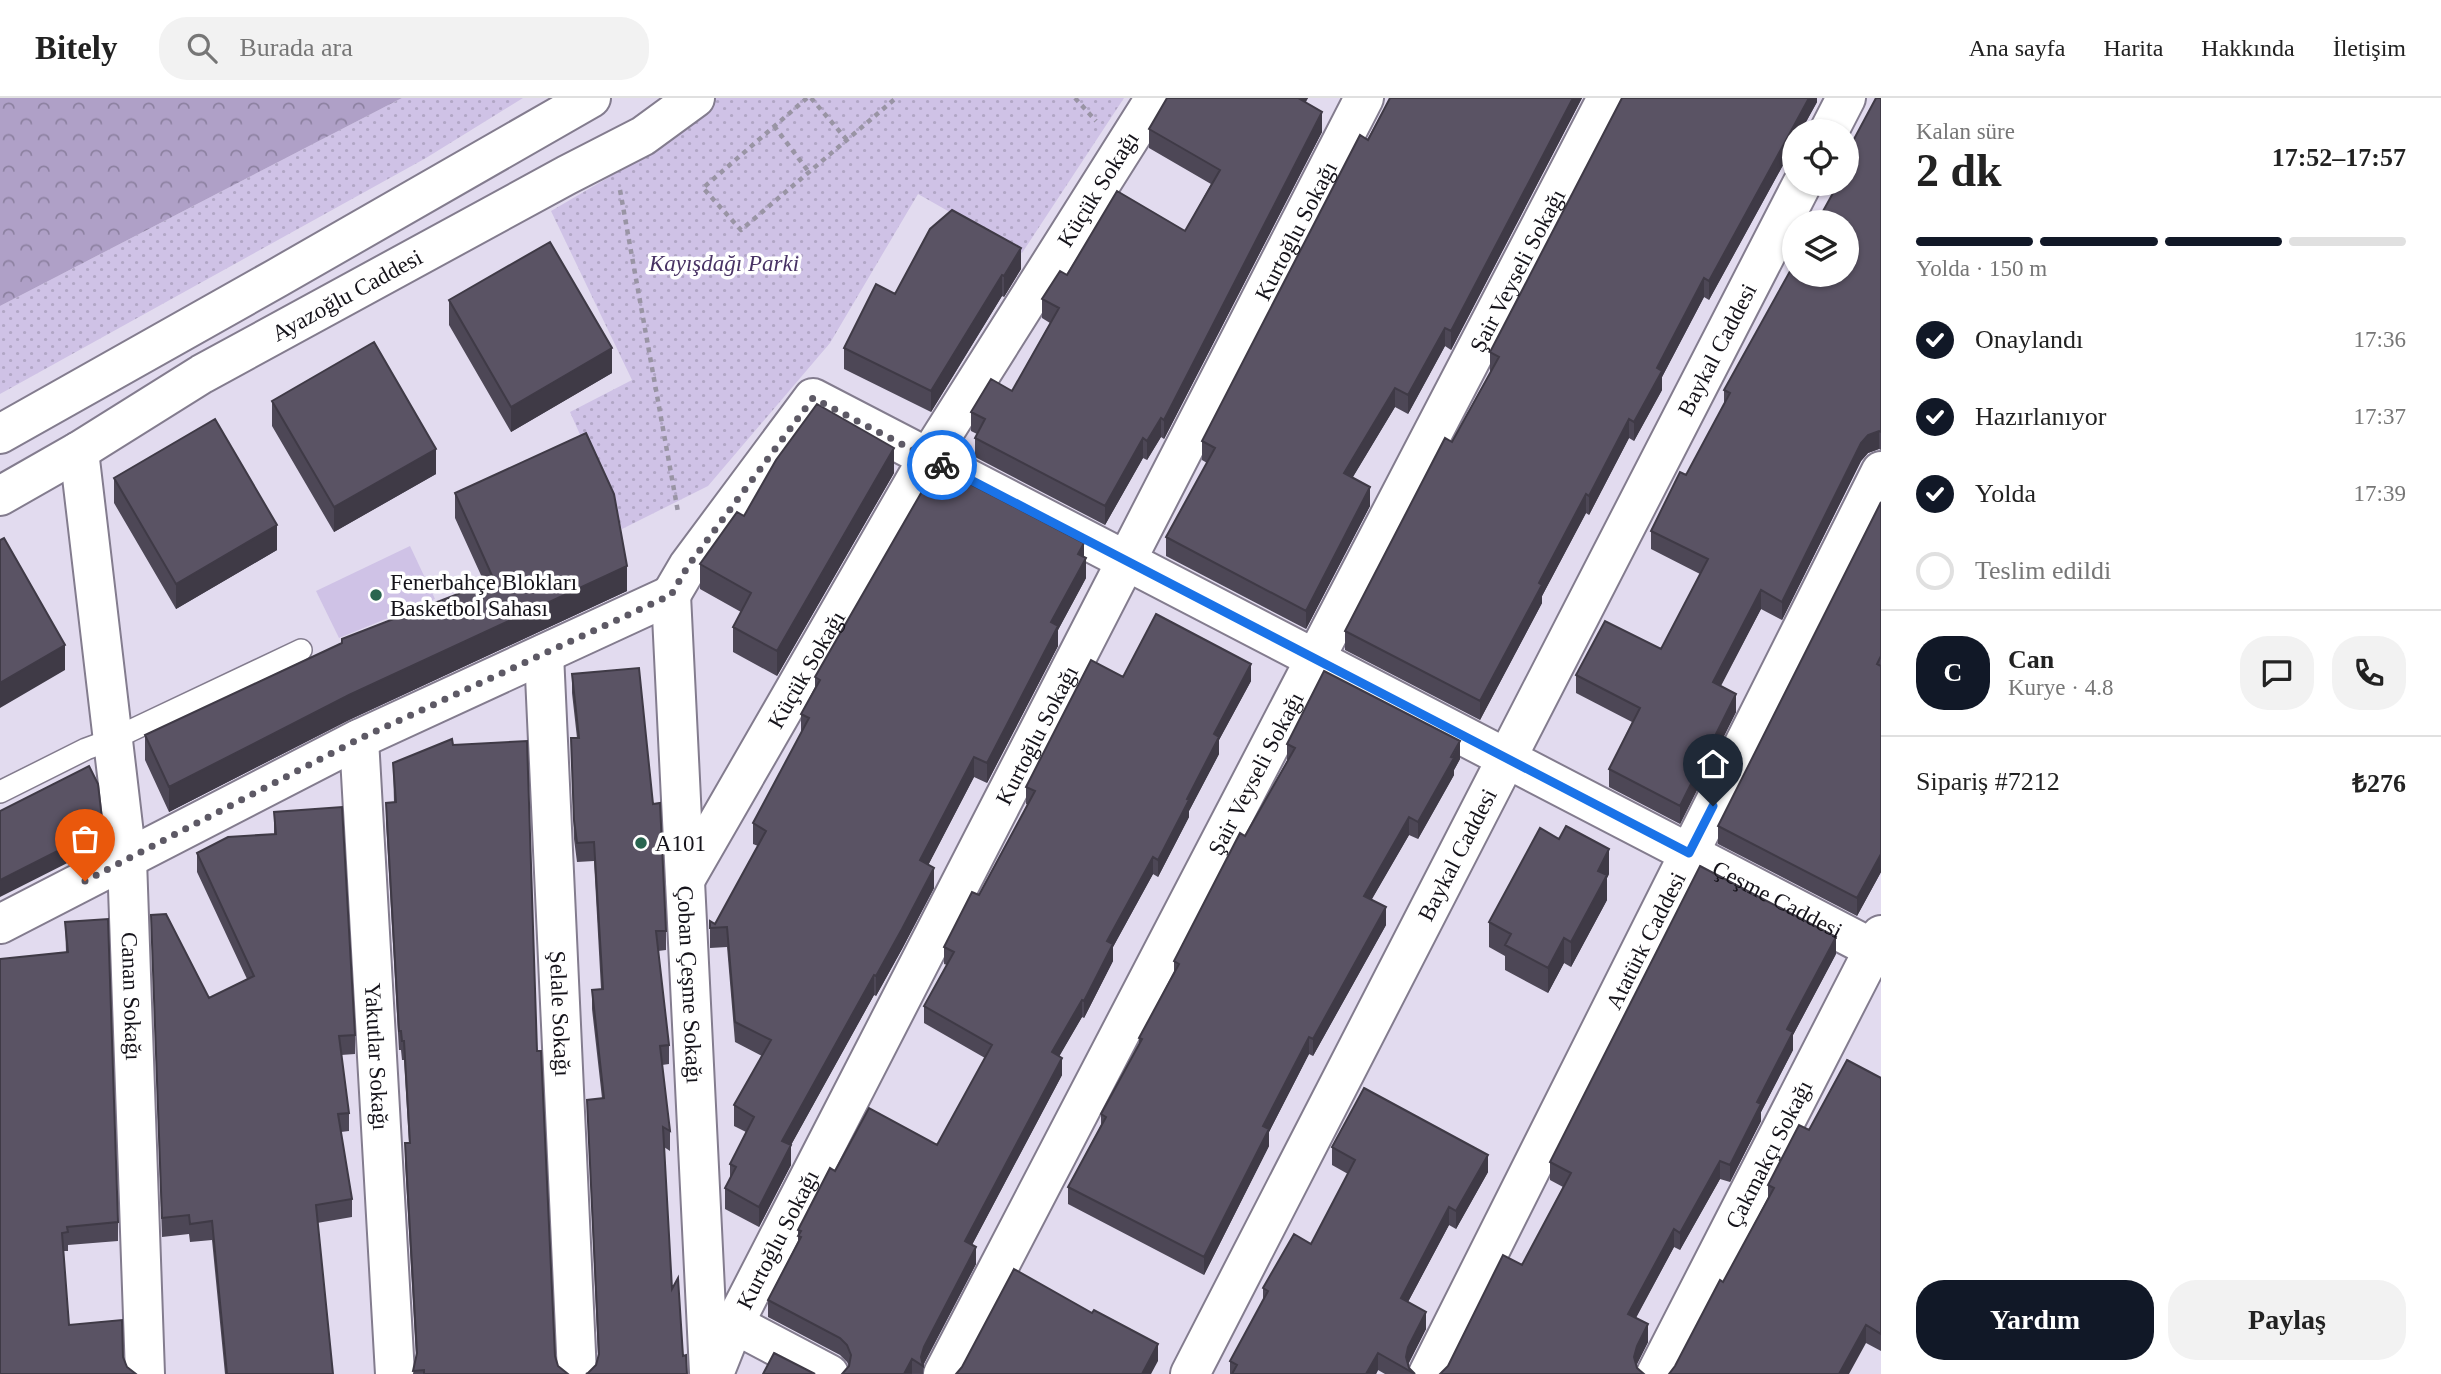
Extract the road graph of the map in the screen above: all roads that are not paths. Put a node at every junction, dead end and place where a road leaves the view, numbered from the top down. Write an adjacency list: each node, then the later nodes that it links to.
1 (591, 98): 9 (street)
2 (695, 98): 10 (street, Ayazoğlu Caddesi)
3 (1155, 98): 11 (street, Küçük Sokağı)
4 (1364, 98): 14 (street, Kurtoğlu Sokağı)
5 (1607, 98): 18 (street, Şair Veyseli Sokağı)
6 (1846, 98): 7 (street)
7 (1835, 119)
8 (1796, 196): 21 (street, Baykal Caddesi)
9 (0, 434)
10 (79, 452): 13 (street, Ayazoğlu Caddesi); 19 (street, Canan Sokağı)
11 (928, 458): 14 (street, Çeşme Caddesi); 15 (street); 25 (street, Küçük Sokağı)
12 (1881, 471): 23 (street, Atatürk Caddesi)
13 (0, 496)
14 (1125, 561): 18 (street, Çeşme Caddesi); 28 (street, Kurtoğlu Sokağı)
15 (679, 580): 17 (street); 25 (street, Çoban Çeşme Sokağı)
16 (301, 650): 19 (lane)
17 (544, 654): 20 (street); 31 (street, Şelale Sokağı)
18 (1315, 659): 21 (street, Çeşme Caddesi); 34 (street, Şair Veyseli Sokağı)
19 (113, 739): 22 (lane); 24 (street, Canan Sokağı)
20 (359, 739): 24 (street); 30 (street, Yakutlar Sokağı)
21 (1506, 758): 23 (street, Çeşme Caddesi); 35 (street, Baykal Caddesi)
22 (0, 792)
23 (1689, 853): 27 (street, Çeşme Caddesi); 36 (street, Atatürk Caddesi)
24 (127, 860): 26 (street); 29 (street, Canan Sokağı)
25 (685, 880): 32 (street, Çoban Çeşme Sokağı)
26 (0, 924)
27 (1879, 946): 37 (street, Çakmakçı Sokağı)
28 (734, 1324): 32 (street, Kurtoğlu Sokağı); 33 (street)
29 (145, 1374)
30 (395, 1374)
31 (577, 1374)
32 (711, 1374)
33 (829, 1374)
34 (943, 1374)
35 (1190, 1374)
36 (1428, 1374)
37 (1656, 1374)

